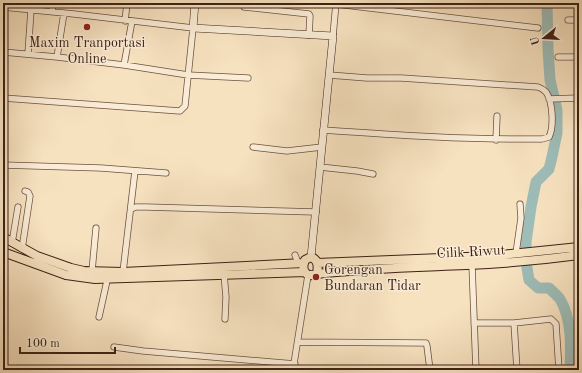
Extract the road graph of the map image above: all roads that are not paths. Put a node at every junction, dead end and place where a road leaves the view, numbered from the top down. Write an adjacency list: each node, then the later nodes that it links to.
1 (53, 3): 9 (street)
2 (127, 3): 13 (street)
3 (195, 3): 14 (street)
4 (336, 3): 15 (street); 17 (street)
5 (17, 6): 6 (street); 8 (street)
6 (3, 7)
7 (244, 7): 16 (street)
8 (31, 10): 9 (street); 19 (street)
9 (52, 12): 10 (street)
10 (64, 13): 13 (street); 20 (street)
11 (568, 20): 12 (street)
12 (579, 20)
13 (128, 21): 14 (street); 23 (street)
14 (192, 28): 16 (street); 24 (street)
15 (538, 28)
16 (309, 36): 17 (street)
17 (333, 36): 25 (street)
18 (3, 52): 19 (street)
19 (28, 54): 20 (street)
20 (57, 57): 23 (street)
21 (558, 57): 22 (street)
22 (579, 58)
23 (124, 65): 24 (street)
24 (188, 75): 26 (street); 27 (street)
25 (329, 75): 29 (street); 31 (street)
26 (248, 78)
27 (3, 98)
28 (579, 98): 29 (street)
29 (551, 99): 32 (street)
30 (497, 116): 32 (street)
31 (323, 130): 32 (street); 34 (street)
32 (496, 140)
33 (253, 147): 34 (street)
34 (322, 147): 36 (street)
35 (3, 165): 37 (street)
36 (320, 167): 39 (street); 44 (street)
37 (135, 171): 38 (street); 43 (street)
38 (166, 173)
39 (373, 174)
40 (25, 192): 49 (street)
41 (520, 204): 56 (street)
42 (18, 207): 47 (street)
43 (131, 209): 44 (street); 64 (street)
44 (316, 212): 57 (street)
45 (96, 228): 63 (street)
46 (3, 237): 47 (main road)
47 (12, 243): 49 (main road)
48 (579, 247): 50 (main road, Cilik Riwut)
49 (22, 249): 63 (main road)
50 (558, 249): 53 (main road, Cilik Riwut); 58 (main road)
51 (3, 252): 55 (street); 68 (main road)
52 (295, 255): 60 (street)
53 (538, 255): 56 (main road, Cilik Riwut); 58 (main road, Cilik Riwut)
54 (579, 255): 58 (main road, Cilik Riwut)
55 (3, 256)
56 (519, 256): 59 (main road, Cilik Riwut); 62 (main road, Cilik Riwut)
57 (311, 257): 60 (main road); 61 (main road)
58 (560, 258)
59 (450, 261): 61 (main road, Cilik Riwut); 62 (main road, Cilik Riwut); 67 (main road, Cilik Riwut)
60 (301, 263): 64 (main road); 66 (main road)
61 (317, 263): 67 (main road)
62 (472, 265): 71 (street)
63 (92, 271): 68 (main road)
64 (122, 272): 68 (main road)
65 (224, 274): 66 (main road); 68 (main road); 70 (street)
66 (306, 274): 67 (main road); 73 (street)
67 (317, 274)
68 (108, 276): 69 (street)
69 (100, 318)
70 (225, 319)
71 (474, 323): 72 (street); 77 (street)
72 (514, 323): 78 (street); 79 (street)
73 (298, 342): 75 (street); 76 (street)
74 (114, 347): 75 (street)
75 (294, 367)
76 (430, 370)
77 (476, 370)
78 (517, 370)
79 (559, 370)

